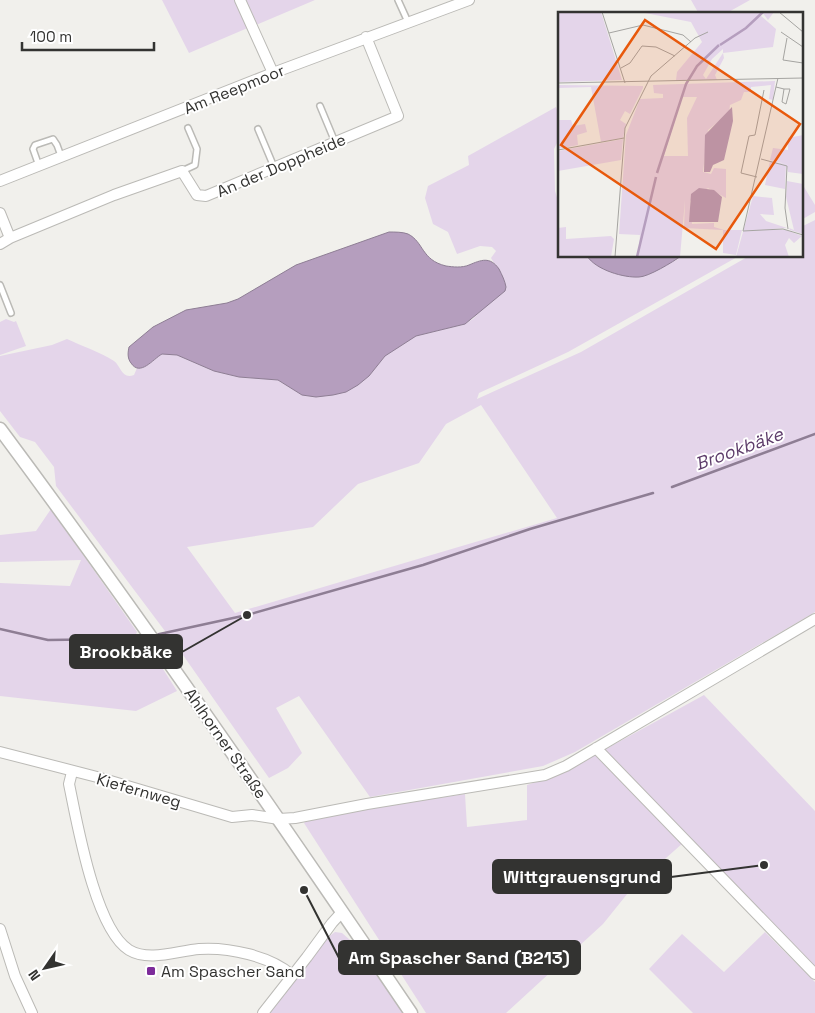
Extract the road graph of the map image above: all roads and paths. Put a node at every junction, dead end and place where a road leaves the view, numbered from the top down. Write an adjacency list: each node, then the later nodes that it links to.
1 (240, 0): 6 (street)
2 (398, 0): 4 (lane)
3 (469, 0): 4 (street, Am Reepmoor)
4 (408, 22): 5 (street, Am Reepmoor)
5 (366, 37): 6 (street, Am Reepmoor); 10 (street, An der Doppheide)
6 (273, 73): 11 (street, Am Reepmoor)
7 (320, 106): 10 (lane)
8 (188, 128): 14 (lane)
9 (258, 129): 13 (lane)
10 (335, 142): 13 (street, An der Doppheide)
11 (62, 157): 12 (street, Am Reepmoor); 12 (lane)
12 (39, 166): 15 (street, Am Reepmoor)
13 (274, 167): 14 (street, An der Doppheide)
14 (182, 171): 17 (street)
15 (0, 181)
16 (0, 213): 17 (street)
17 (10, 238): 18 (street)
18 (0, 244)
19 (0, 285): 20 (lane)
20 (11, 313)
21 (0, 429): 26 (street, Ahlhorner Straße)
22 (815, 619): 23 (street, Kiefernweg)
23 (596, 748): 26 (street, Kiefernweg); 29 (street)
24 (0, 752): 25 (street, Kiefernweg)
25 (72, 772): 26 (street, Kiefernweg); 30 (street)
26 (279, 819): 27 (street, Ahlhorner Straße)
27 (342, 912): 30 (street); 33 (street, Ahlhorner Straße)
28 (0, 929): 31 (street)
29 (815, 974)
30 (292, 975): 32 (street)
31 (32, 1013)
32 (263, 1013)
33 (410, 1013)

